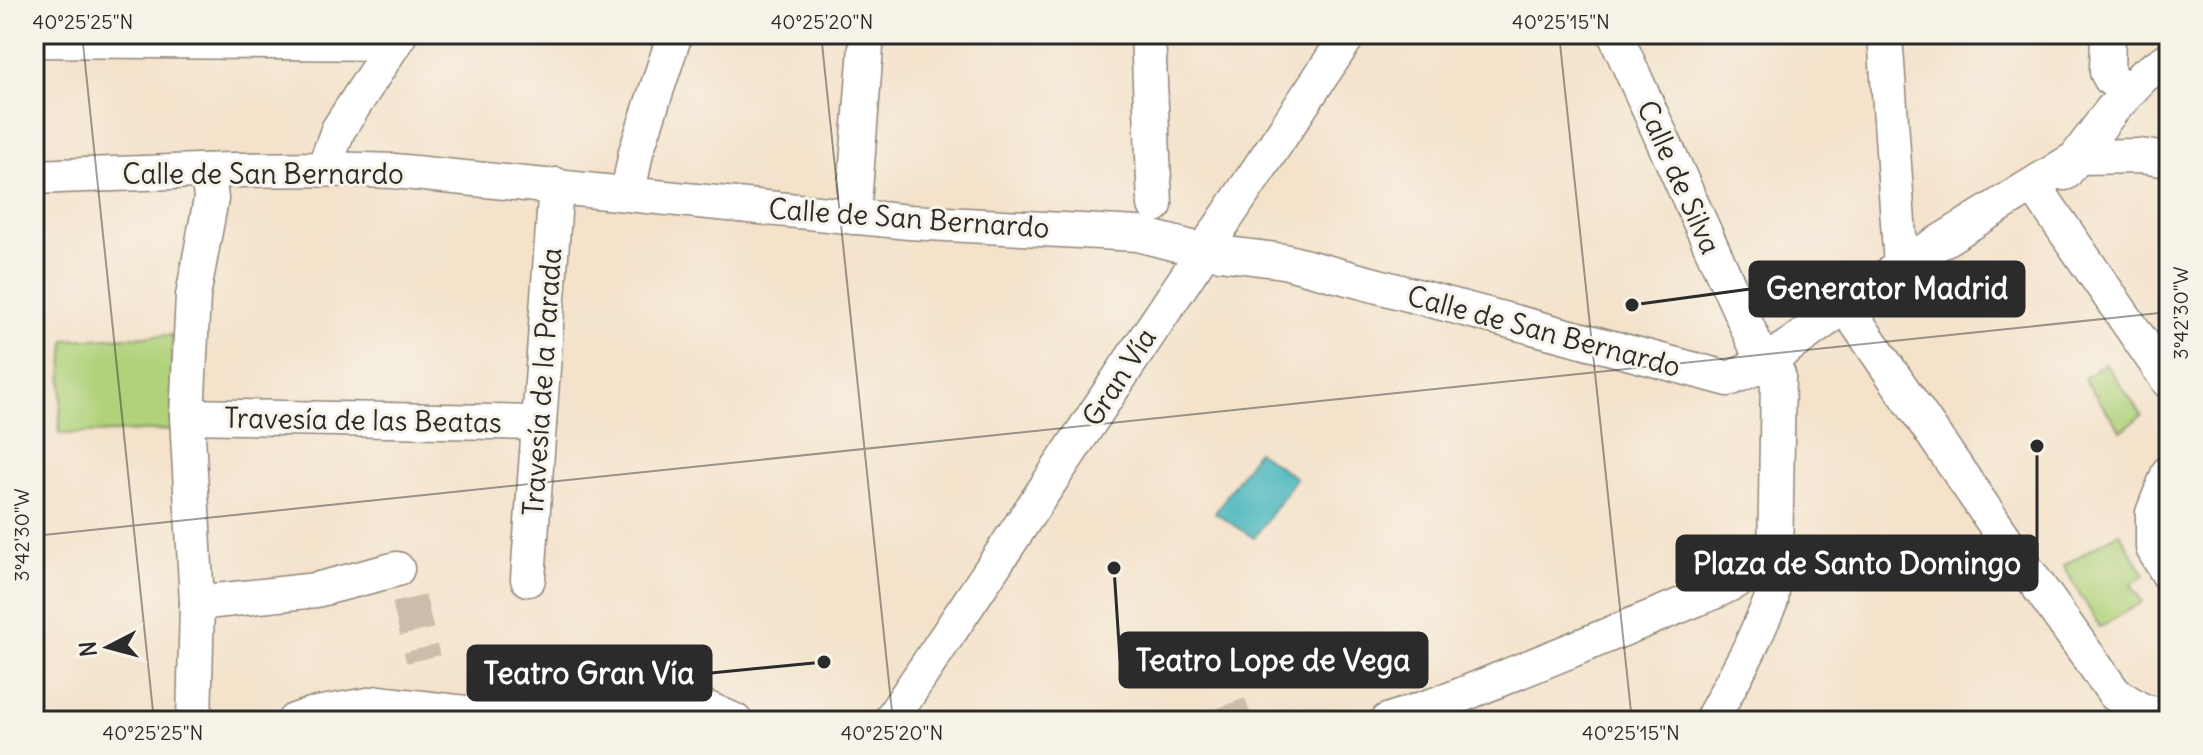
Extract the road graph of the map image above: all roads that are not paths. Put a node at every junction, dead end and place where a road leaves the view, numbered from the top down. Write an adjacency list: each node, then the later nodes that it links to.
1 (675, 34): 18 (street)
2 (867, 34): 21 (street)
3 (1148, 34): 20 (street)
4 (1349, 34): 22 (street, Gran Vía)
5 (1615, 34): 25 (street, Calle de Silva)
6 (1885, 34): 23 (street)
7 (2108, 34): 11 (street)
8 (397, 38): 9 (street); 14 (street)
9 (34, 40)
10 (2163, 48): 11 (street)
11 (2111, 95): 12 (street); 13 (street)
12 (2078, 157): 13 (street); 19 (street); 23 (street)
13 (2155, 158)
14 (324, 169): 15 (street, Calle de San Bernardo); 17 (street, Calle de San Bernardo)
15 (208, 171): 16 (street, Calle de San Bernardo); 27 (street)
16 (34, 177)
17 (556, 185): 18 (street, Calle de San Bernardo); 28 (street, Travesía de la Parada)
18 (628, 193): 21 (street, Calle de San Bernardo)
19 (2041, 196): 23 (street); 26 (street)
20 (1155, 205)
21 (853, 217): 22 (street, Calle de San Bernardo)
22 (1203, 251): 25 (street, Calle de San Bernardo); 42 (street, Gran Vía)
23 (1898, 281): 24 (street); 25 (street)
24 (1857, 323): 25 (street); 36 (street)
25 (1771, 369): 30 (street)
26 (2169, 382)
27 (187, 416): 28 (street, Travesía de las Beatas); 34 (street)
28 (539, 423): 33 (street, Travesía de la Parada)
29 (2169, 472): 32 (street)
30 (1775, 562): 43 (street); 44 (street)
31 (397, 569): 34 (street)
32 (2169, 575)
33 (528, 579)
34 (197, 603): 38 (street)
35 (538, 675): 41 (street)
36 (2149, 713)
37 (491, 718): 39 (street); 40 (street)
38 (194, 721)
39 (294, 721)
40 (710, 721)
41 (735, 721)
42 (890, 721)
43 (1387, 721)
44 (1711, 721)

